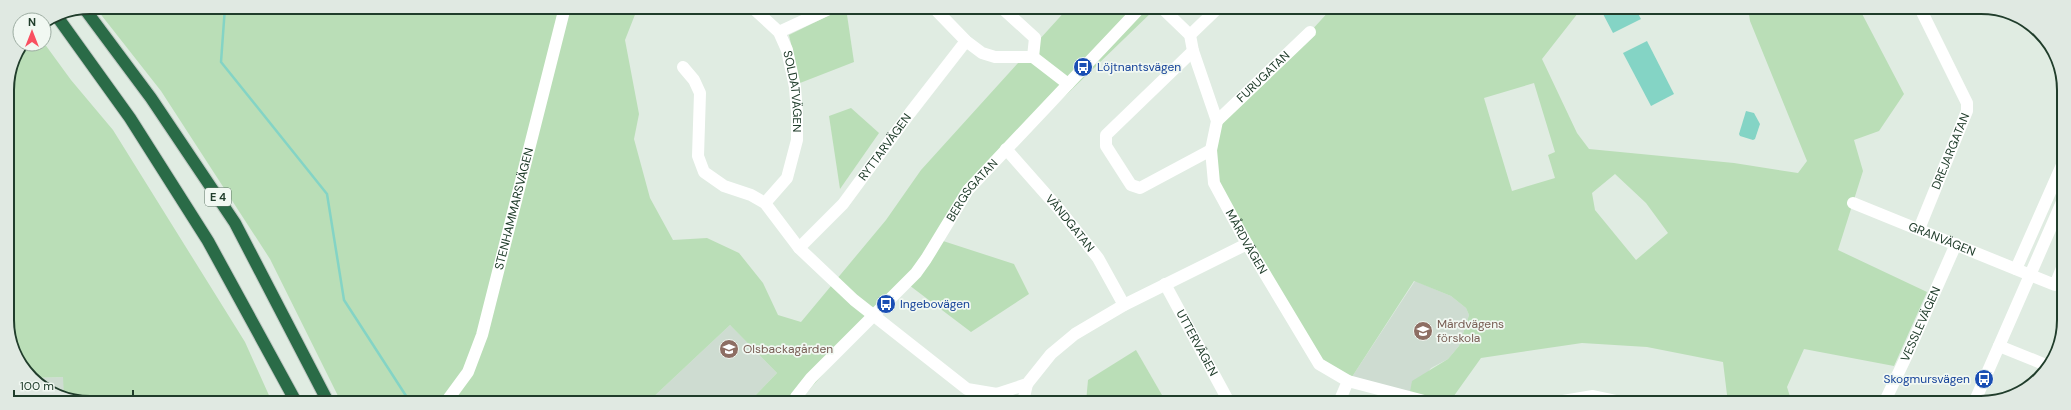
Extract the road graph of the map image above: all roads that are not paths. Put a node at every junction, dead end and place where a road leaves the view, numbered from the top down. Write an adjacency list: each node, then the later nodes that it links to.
1 (88, 14): 42 (highway, E 4)
2 (563, 14): 43 (street, STENHAMMARSVÄGEN)
3 (760, 14): 12 (street, SOLDATVÄGEN)
4 (818, 14): 12 (street)
5 (940, 14): 15 (street)
6 (1009, 14): 17 (street)
7 (1134, 14): 19 (street, BERGSGATAN)
8 (1168, 14): 14 (street)
9 (1212, 14): 14 (street)
10 (1923, 14): 27 (street, DREJARGATAN)
11 (60, 21): 41 (highway, E 4)
12 (779, 32): 24 (street, SOLDATVÄGEN)
13 (1310, 32): 20 (street, FURUGATAN)
14 (1190, 35): 16 (street)
15 (966, 41): 17 (street); 30 (street, RYTTARVÄGEN)
16 (1193, 51): 20 (street); 22 (street)
17 (1033, 57): 19 (street)
18 (684, 67): 24 (street)
19 (1068, 84): 21 (street, BERGSGATAN)
20 (1217, 121): 22 (street, MÅRDVÄGEN)
21 (1006, 149): 35 (street, VÄNDGATAN); 36 (street, BERGSGATAN)
22 (1211, 150): 28 (street, MÅRDVÄGEN)
23 (2057, 176): 31 (street)
24 (765, 203): 30 (street)
25 (1853, 203): 27 (street, GRANVÄGEN)
26 (2057, 214): 32 (street)
27 (1919, 229): 29 (street, GRANVÄGEN)
28 (1247, 244): 34 (street); 39 (street, MÅRDVÄGEN)
29 (1956, 244): 31 (street, GRANVÄGEN); 51 (street, VESSLEVÄGEN)
30 (799, 248): 36 (street)
31 (2016, 269): 32 (street, GRANVÄGEN)
32 (2031, 275): 33 (street); 37 (street)
33 (2057, 280)
34 (1165, 284): 35 (street); 48 (street, UTTERVÄGEN)
35 (1124, 304): 40 (street)
36 (874, 316): 44 (street, BERGSGATAN); 45 (street)
37 (1999, 346): 38 (street); 52 (street)
38 (2043, 364)
39 (1348, 381): 49 (street); 50 (street, MÅRDVÄGEN)
40 (1027, 384): 46 (street); 47 (street)
41 (293, 396)
42 (325, 396)
43 (450, 396)
44 (797, 396)
45 (993, 396)
46 (1004, 396)
47 (1024, 396)
48 (1226, 396)
49 (1342, 396)
50 (1402, 396)
51 (1888, 396)
52 (1977, 396)

